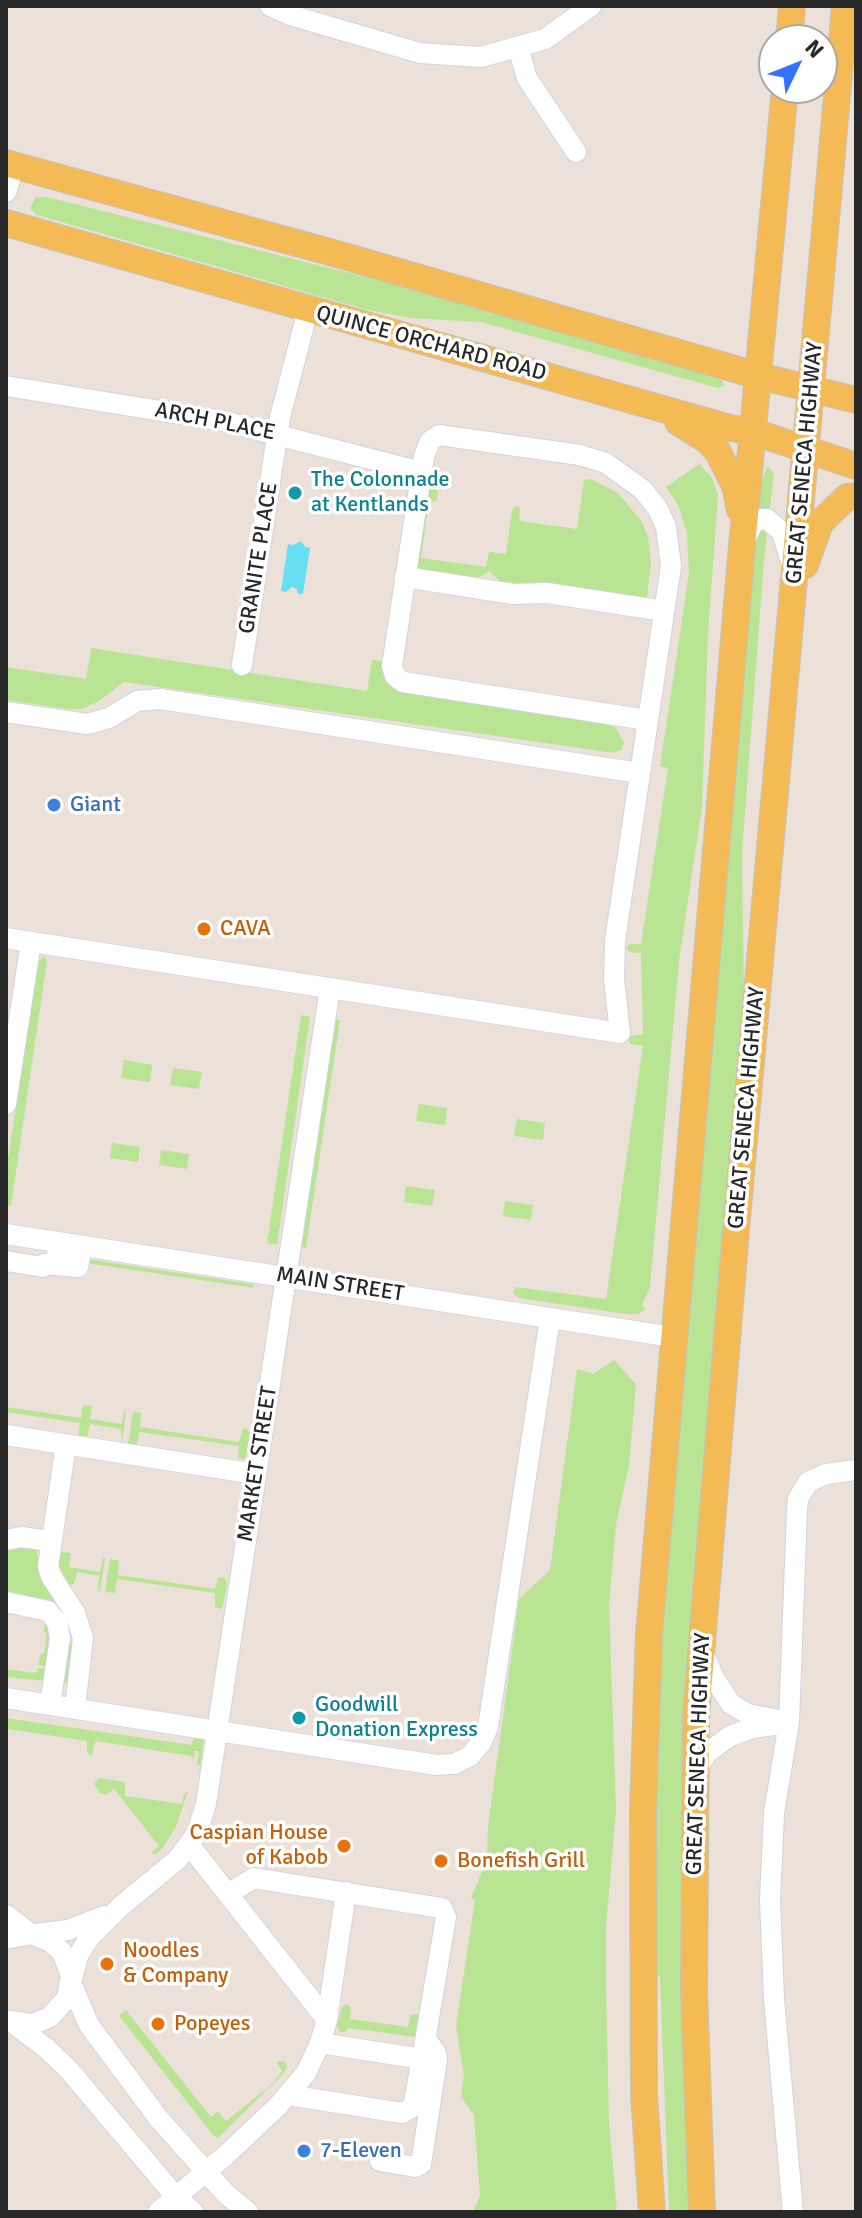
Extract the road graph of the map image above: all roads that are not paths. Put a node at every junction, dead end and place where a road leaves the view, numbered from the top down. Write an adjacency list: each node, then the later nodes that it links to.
1 (270, 6): 4 (street)
2 (591, 6): 4 (street)
3 (845, 6): 13 (main road, GREAT SENECA HIGHWAY)
4 (518, 47): 6 (street)
5 (784, 104): 11 (main road)
6 (576, 152)
7 (10, 165): 8 (street); 11 (main road)
8 (6, 192)
9 (6, 223): 10 (main road, QUINCE ORCHARD ROAD)
10 (308, 310): 15 (main road, QUINCE ORCHARD ROAD); 17 (street, GRANITE PLACE)
11 (759, 376): 13 (main road); 16 (main road)
12 (6, 386): 17 (street, ARCH PLACE)
13 (811, 389): 14 (main road); 18 (main road, GREAT SENECA HIGHWAY)
14 (856, 400)
15 (643, 403): 16 (main road, QUINCE ORCHARD ROAD); 22 (main road)
16 (754, 432): 18 (main road, QUINCE ORCHARD ROAD); 22 (main road)
17 (277, 435): 20 (street, ARCH PLACE); 26 (street, GRANITE PLACE)
18 (806, 447): 19 (main road, QUINCE ORCHARD ROAD); 24 (main road, GREAT SENECA HIGHWAY)
19 (856, 466)
20 (421, 472): 23 (street); 25 (street)
21 (856, 496): 24 (main road)
22 (742, 546): 24 (street); 39 (main road)
23 (405, 577): 25 (street); 28 (street)
24 (793, 592): 47 (main road, GREAT SENECA HIGHWAY)
25 (664, 611): 28 (street)
26 (242, 665)
27 (6, 712): 29 (street)
28 (647, 720): 29 (street)
29 (639, 773): 32 (street)
30 (6, 938): 31 (street)
31 (31, 942): 32 (street); 33 (street)
32 (330, 988): 37 (street, MARKET STREET)
33 (6, 1104)
34 (6, 1234): 37 (street, MAIN STREET)
35 (6, 1247): 36 (street)
36 (6, 1261)
37 (286, 1277): 38 (street, MAIN STREET); 43 (street, MARKET STREET)
38 (550, 1318): 39 (street, MAIN STREET); 52 (street)
39 (673, 1337): 73 (main road)
40 (6, 1435): 41 (street)
41 (66, 1444): 43 (street); 45 (street)
42 (856, 1470): 51 (street)
43 (256, 1474): 52 (street, MARKET STREET)
44 (6, 1540): 45 (street)
45 (51, 1541): 50 (street)
46 (6, 1602): 49 (street)
47 (701, 1648): 51 (street); 53 (main road, GREAT SENECA HIGHWAY)
48 (6, 1698): 49 (street)
49 (50, 1705): 50 (street)
50 (75, 1709): 52 (street)
51 (789, 1722): 53 (street); 75 (street)
52 (217, 1731): 54 (street, MARKET STREET)
53 (696, 1769): 74 (main road, GREAT SENECA HIGHWAY)
54 (190, 1846): 56 (street); 57 (street, MARKET STREET)
55 (346, 1892): 56 (street); 63 (street); 65 (street)
56 (228, 1894): 63 (street)
57 (120, 1907): 59 (street, MARKET STREET); 61 (street, MARKET STREET)
58 (6, 1915): 59 (street)
59 (31, 1934): 60 (street, MARKET STREET); 61 (street)
60 (6, 1939)
61 (71, 1983): 62 (street, MARKET STREET); 68 (street)
62 (7, 2020): 69 (street)
63 (327, 2020): 64 (street)
64 (320, 2043): 65 (street); 66 (street)
65 (424, 2049): 66 (street); 67 (street)
66 (288, 2095): 68 (street)
67 (380, 2161)
68 (206, 2172): 69 (street); 72 (street)
69 (176, 2197): 70 (street); 71 (street)
70 (158, 2212)
71 (193, 2212)
72 (248, 2212)
73 (652, 2212)
74 (702, 2212)
75 (793, 2212)

